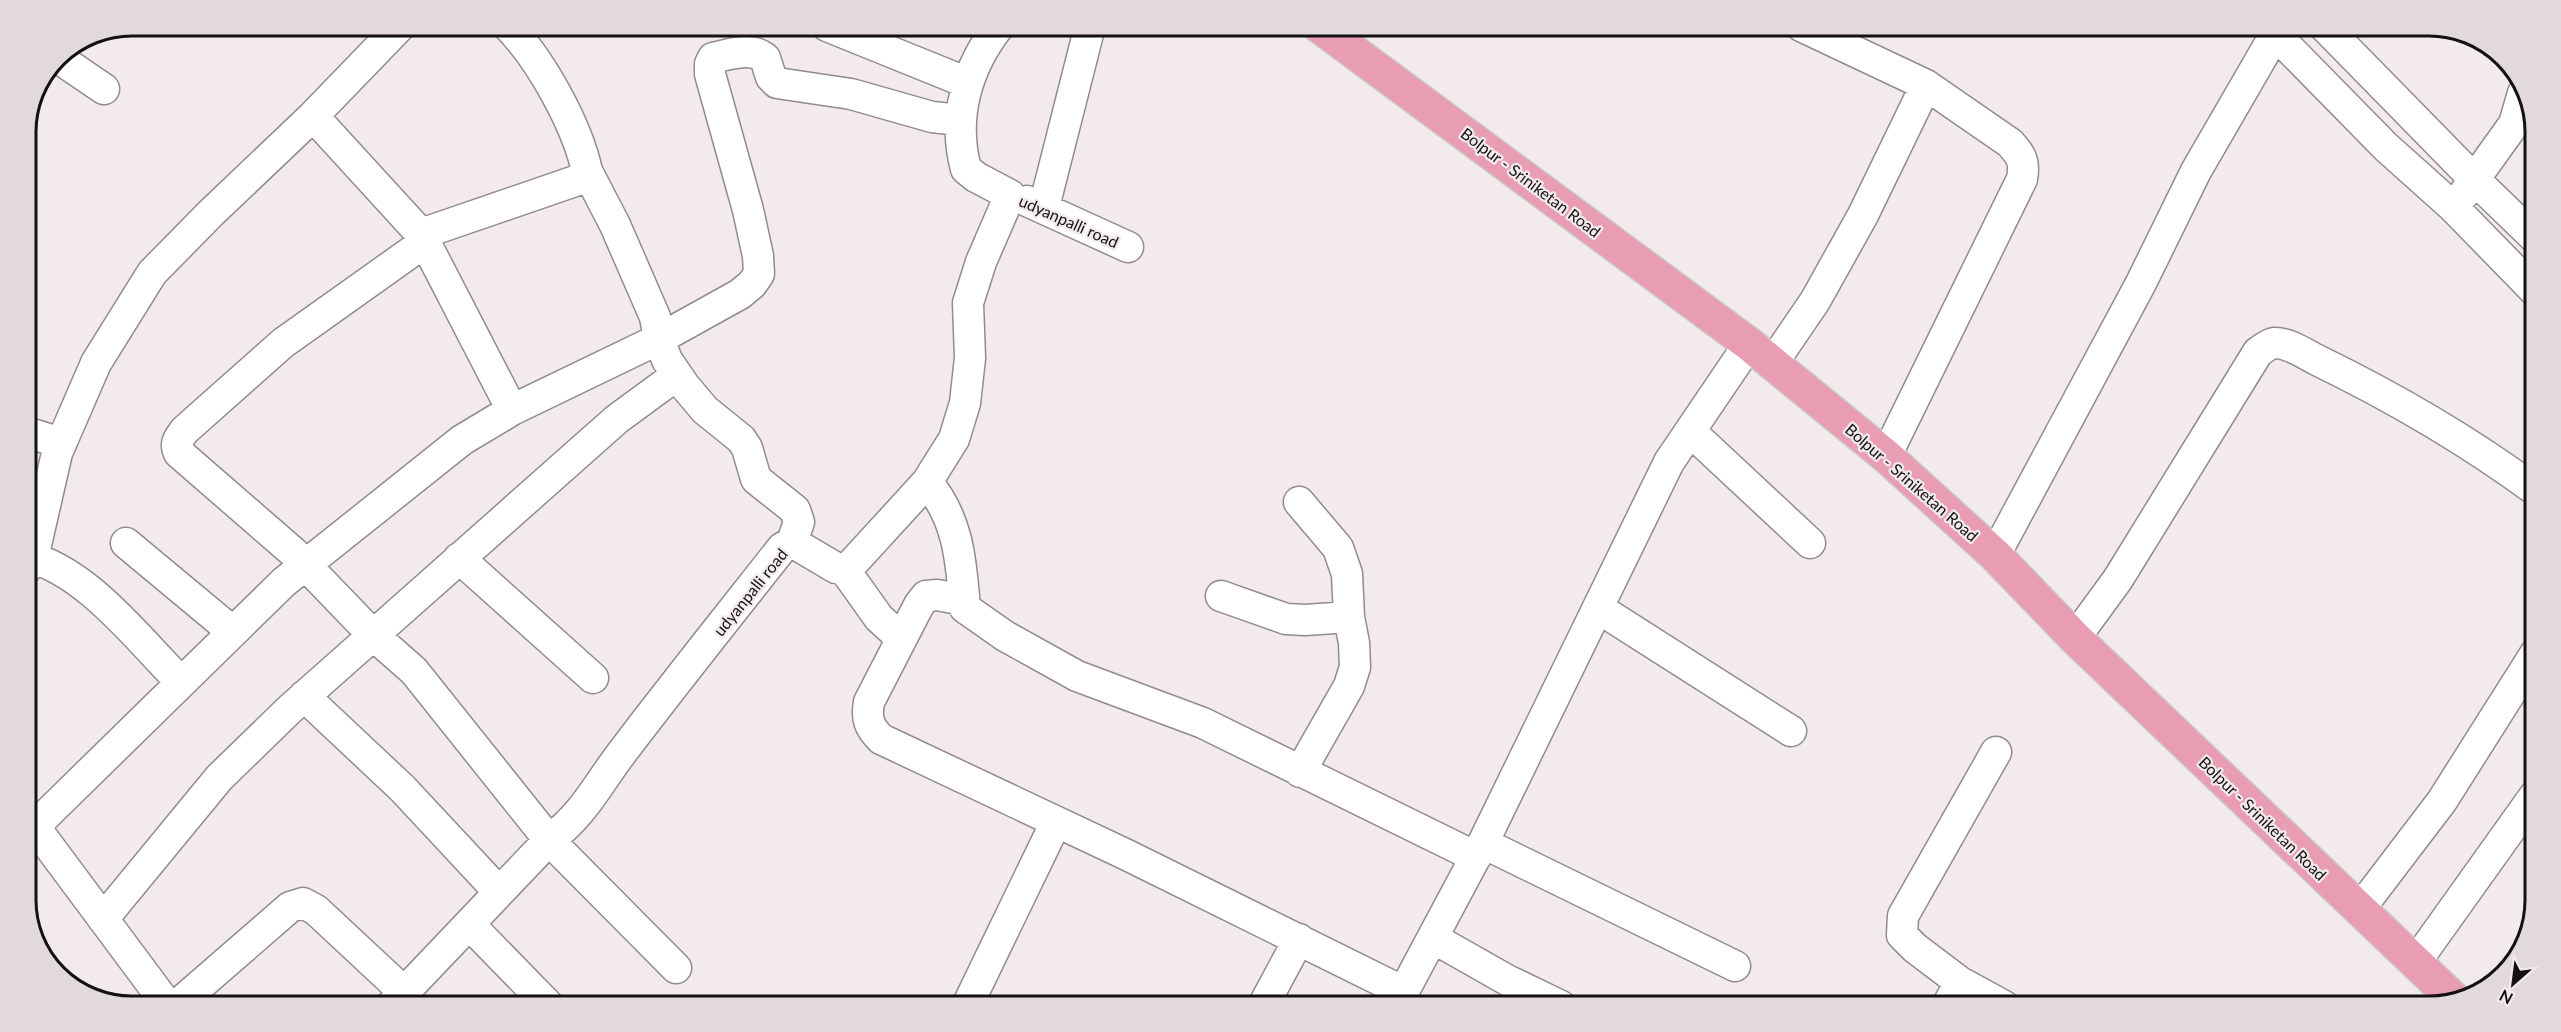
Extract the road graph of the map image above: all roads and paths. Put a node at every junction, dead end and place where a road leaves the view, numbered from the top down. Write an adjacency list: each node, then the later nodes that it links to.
1 (390, 36): 16 (street)
2 (525, 36): 18 (street)
3 (852, 36): 12 (street)
4 (992, 36): 12 (street, udyanpalli road)
5 (1087, 36): 21 (street)
6 (1332, 36): 27 (main road, Bolpur - Sriniketan Road)
7 (2273, 36): 41 (street)
8 (2283, 36): 19 (street)
9 (2332, 36): 19 (street)
10 (1854, 37): 13 (street)
11 (66, 63): 14 (street)
12 (969, 83): 17 (street, udyanpalli road)
13 (1926, 85): 27 (street); 33 (street)
14 (104, 89)
15 (2520, 102): 19 (street)
16 (312, 116): 23 (street); 32 (street)
17 (960, 120): 20 (street, udyanpalli road); 26 (street)
18 (587, 171): 23 (street); 26 (street)
19 (2464, 193): 22 (street); 25 (street)
20 (1010, 195): 21 (street, udyanpalli road); 34 (street, udyanpalli road)
21 (1044, 207): 24 (street, udyanpalli road)
22 (2525, 232)
23 (423, 238): 29 (street); 44 (street)
24 (1128, 247)
25 (2525, 277)
26 (659, 339): 28 (street); 29 (street)
27 (1761, 354): 30 (street); 33 (main road, Bolpur - Sriniketan Road)
28 (677, 375): 38 (street); 42 (street)
29 (512, 410): 44 (street)
30 (1690, 431): 40 (street); 48 (street)
31 (36, 435): 32 (street)
32 (61, 443): 37 (street)
33 (1886, 456): 41 (main road, Bolpur - Sriniketan Road)
34 (927, 482): 45 (street, udyanpalli road); 47 (street)
35 (2525, 483): 53 (street)
36 (1299, 502): 49 (street)
37 (36, 531)
38 (792, 542): 45 (street, udyanpalli road); 63 (street, udyanpalli road)
39 (126, 543): 50 (street)
40 (1810, 543)
41 (1995, 555): 53 (main road, Bolpur - Sriniketan Road)
42 (459, 558): 51 (street); 55 (street)
43 (36, 564): 56 (street)
44 (306, 565): 50 (street); 51 (street)
45 (844, 569): 52 (street)
46 (1221, 596): 49 (street)
47 (964, 600): 52 (street); 60 (street)
48 (1598, 608): 58 (street); 64 (street)
49 (1349, 617): 60 (street)
50 (233, 632): 56 (street)
51 (372, 634): 57 (street); 63 (street)
52 (901, 638): 62 (street)
53 (2075, 638): 66 (main road, Bolpur - Sriniketan Road)
54 (2525, 670): 66 (street)
55 (593, 678)
56 (181, 682): 67 (street)
57 (304, 696): 65 (street); 67 (street)
58 (1791, 731)
59 (1996, 752): 74 (street)
60 (1300, 772): 64 (street)
61 (2525, 809): 71 (street)
62 (1056, 822): 70 (street); 81 (street)
63 (549, 840): 65 (street, udyanpalli road); 73 (street)
64 (1479, 850): 69 (street); 72 (street)
65 (499, 892): 68 (street, udyanpalli road)
66 (2359, 910): 71 (main road, Bolpur - Sriniketan Road)
67 (103, 919): 76 (street)
68 (469, 924): 79 (street, udyanpalli road); 80 (street)
69 (1433, 938): 84 (street); 85 (street)
70 (1299, 939): 82 (street); 83 (street)
71 (2415, 963): 75 (main road, Bolpur - Sriniketan Road)
72 (1735, 966)
73 (676, 968)
74 (1954, 994)
75 (2448, 994)
76 (161, 996)
77 (188, 996): 78 (street)
78 (394, 996)
79 (402, 996)
80 (539, 996)
81 (971, 996)
82 (1268, 996)
83 (1395, 996)
84 (1402, 996)
85 (1540, 996)

